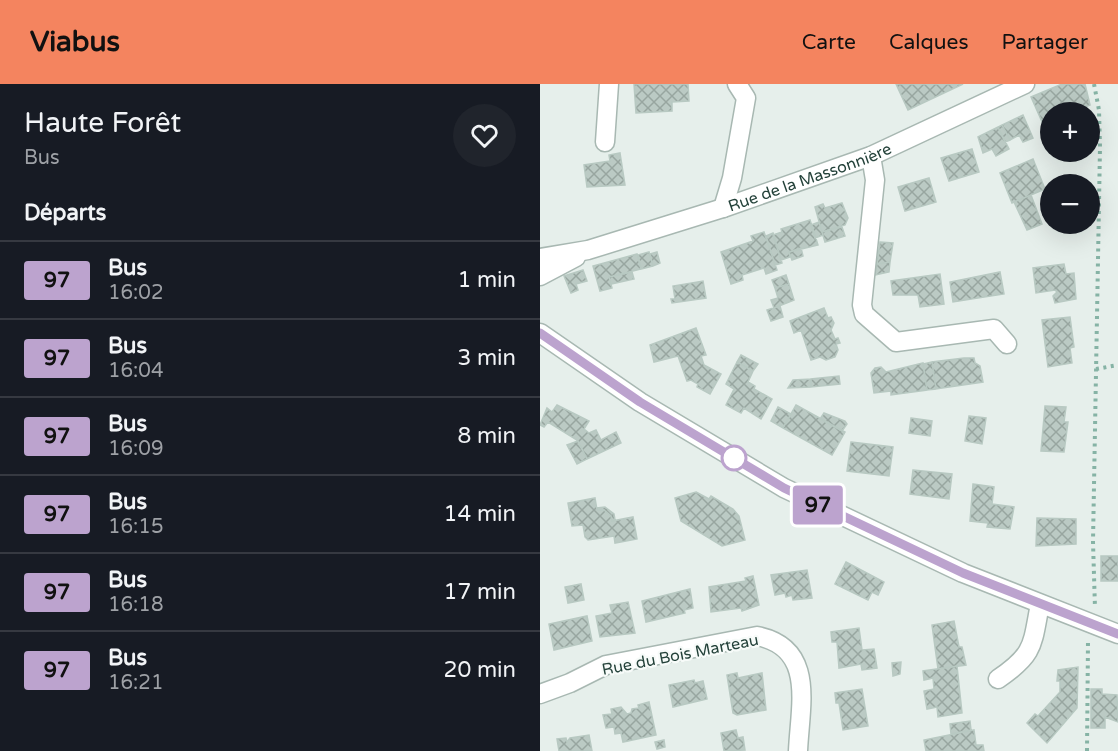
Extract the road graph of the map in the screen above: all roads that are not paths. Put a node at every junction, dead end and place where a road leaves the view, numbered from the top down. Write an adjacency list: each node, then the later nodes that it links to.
1 (609, 84): 4 (street)
2 (737, 84): 6 (street)
3 (1025, 84): 5 (street, Rue de la Massonnière)
4 (605, 142)
5 (871, 156): 6 (street, Rue de la Massonnière); 11 (street)
6 (723, 208): 7 (street, Rue de la Massonnière)
7 (588, 250): 8 (street, Rue de la Massonnière); 9 (street, Rue de la Massonnière)
8 (540, 258)
9 (540, 276)
10 (540, 333): 12 (street)
11 (1007, 344)
12 (1040, 604): 13 (street); 14 (street)
13 (1118, 634)
14 (998, 679)
15 (540, 694): 16 (street, Rue du Bois Marteau)
16 (798, 751)

